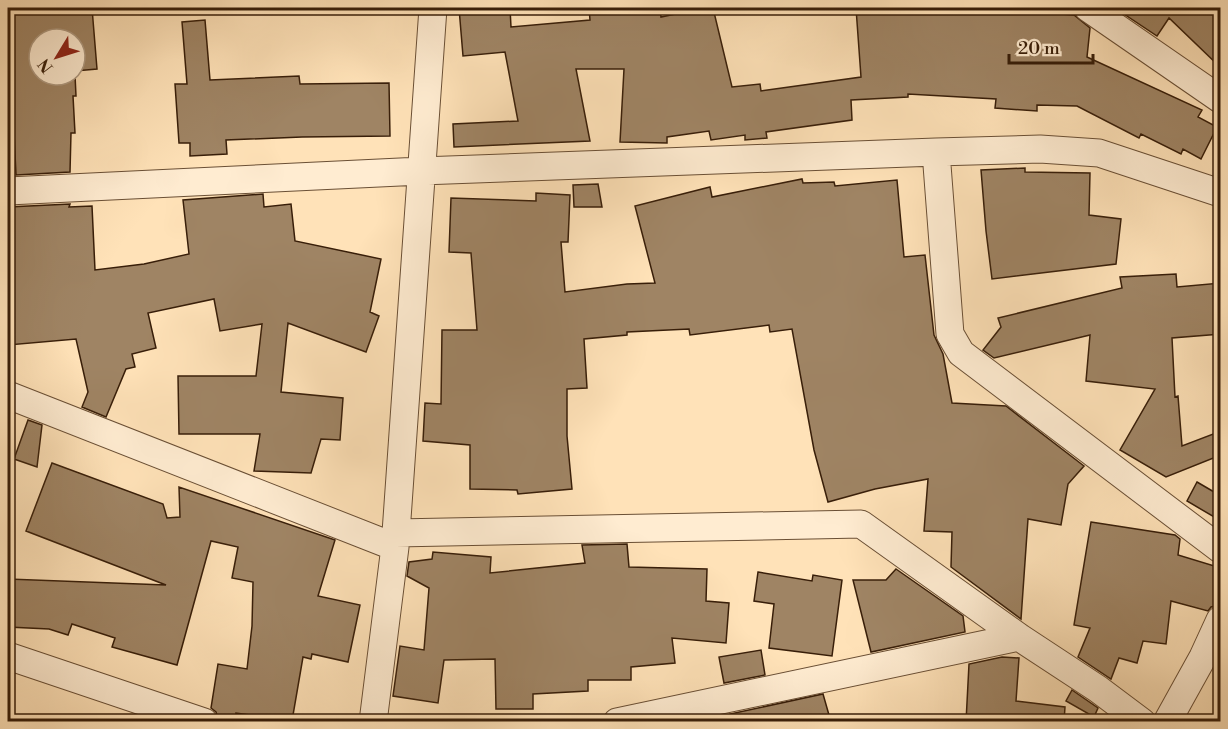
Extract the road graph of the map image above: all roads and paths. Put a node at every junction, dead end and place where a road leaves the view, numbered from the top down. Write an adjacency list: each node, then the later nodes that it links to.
1 (433, 8): 5 (street)
2 (1088, 8): 3 (street)
3 (1221, 99)
4 (936, 152): 5 (street); 7 (street); 10 (street)
5 (421, 171): 6 (street); 9 (street)
6 (8, 191)
7 (1221, 193)
8 (8, 395): 9 (street)
9 (395, 540): 12 (street); 15 (street)
10 (1221, 549)
11 (1221, 620): 18 (street)
12 (1018, 637): 16 (street); 17 (street)
13 (8, 656): 14 (street)
14 (204, 722)
15 (374, 722)
16 (617, 722)
17 (1143, 722)
18 (1167, 722)

